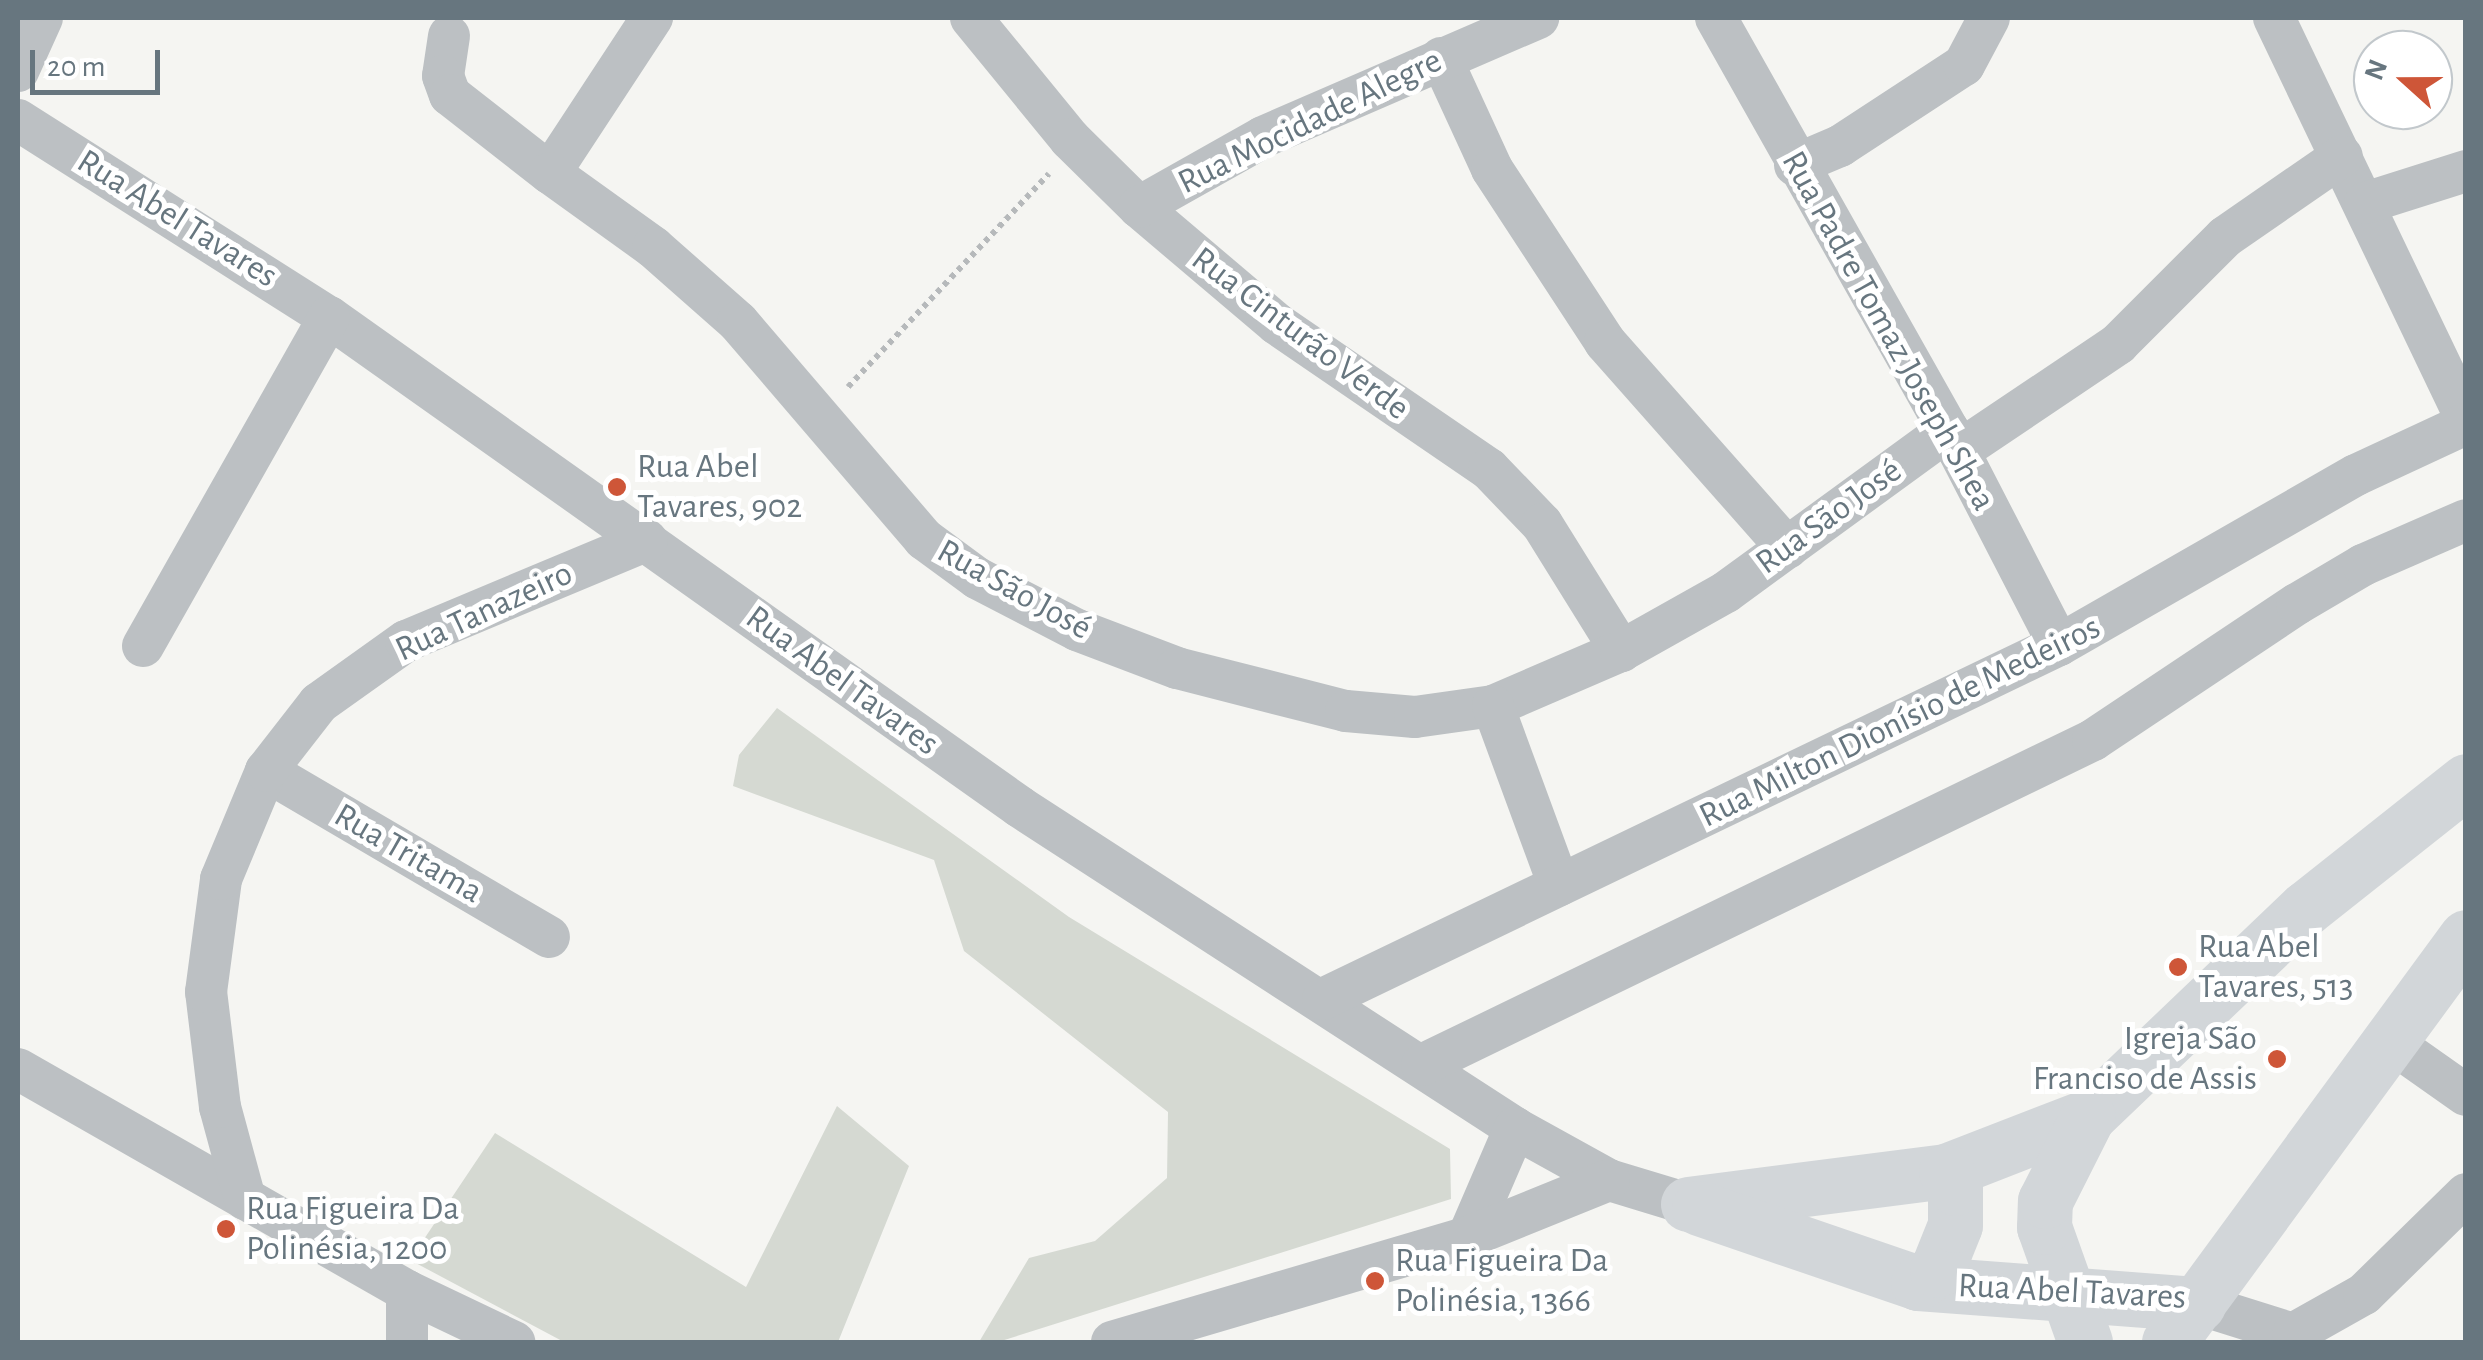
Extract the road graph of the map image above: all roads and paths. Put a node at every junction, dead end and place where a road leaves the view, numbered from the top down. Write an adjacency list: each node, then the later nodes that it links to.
1 (42, 18): 10 (street)
2 (652, 18): 16 (street)
3 (971, 18): 12 (street, Rua Cinturão Verde)
4 (1538, 18): 9 (street, Rua Mocidade Alegre)
5 (1716, 18): 14 (street, Rua Padre Tomaz Joseph Shea)
6 (1989, 18): 14 (street)
7 (2274, 18): 13 (street, Rua Milton Dionísio de Medeiros)
8 (450, 36): 16 (street)
9 (1442, 58): 18 (street, Rua Mocidade Alegre); 25 (street)
10 (18, 71)
11 (18, 120): 19 (street, Rua Abel Tavares)
12 (1070, 139): 18 (street, Rua Cinturão Verde); 20 (path)
13 (2342, 156): 17 (street, Rua Milton Dionísio de Medeiros); 22 (street, Rua São José)
14 (1795, 166): 22 (street, Rua Padre Tomaz Joseph Shea)
15 (2466, 171): 17 (street)
16 (550, 173): 20 (street, Rua São José)
17 (2365, 203): 21 (street, Rua Milton Dionísio de Medeiros)
18 (1139, 207): 28 (street, Rua Cinturão Verde)
19 (329, 317): 24 (street, Rua Abel Tavares); 27 (street)
20 (820, 416): 29 (street, Rua São José)
21 (2466, 421): 26 (street, Rua Milton Dionísio de Medeiros)
22 (1954, 440): 25 (street, Rua São José); 26 (street, Rua Padre Tomaz Joseph Shea)
23 (2466, 520): 38 (street)
24 (646, 540): 30 (street, Rua Tanazeiro); 36 (street, Rua Abel Tavares)
25 (1787, 548): 28 (street, Rua São José)
26 (2060, 645): 33 (street, Rua Milton Dionísio de Medeiros)
27 (143, 646)
28 (1621, 651): 29 (street, Rua São José)
29 (1493, 706): 33 (street)
30 (266, 772): 34 (street, Rua Tritama); 46 (street, Rua Tanazeiro)
31 (2466, 781): 32 (main road, Rua Abel Tavares)
32 (2443, 813): 41 (main road, Rua Abel Tavares)
33 (1559, 886): 36 (street, Rua Milton Dionísio de Medeiros)
34 (550, 937)
35 (2466, 937): 37 (main road, Rua Abel Tavares)
36 (1323, 999): 38 (street, Rua Abel Tavares)
37 (2388, 1040): 40 (street); 52 (main road, Rua Abel Tavares)
38 (1422, 1065): 42 (street, Rua Abel Tavares)
39 (18, 1069): 46 (street)
40 (2466, 1096)
41 (2088, 1116): 43 (main road, Rua Abel Tavares); 51 (main road)
42 (1514, 1128): 44 (street, Rua Abel Tavares); 48 (street)
43 (1946, 1171): 47 (main road, Rua Abel Tavares); 49 (main road)
44 (1609, 1180): 47 (street, Rua Abel Tavares); 48 (street)
45 (2466, 1194): 53 (street)
46 (245, 1200): 50 (street)
47 (1688, 1204): 49 (main road, Rua Abel Tavares)
48 (1468, 1237): 56 (street)
49 (1918, 1283): 51 (main road, Rua Abel Tavares)
50 (406, 1291): 54 (street); 55 (street)
51 (2079, 1321): 52 (main road, Rua Abel Tavares)
52 (2183, 1323): 53 (street)
53 (2292, 1338)
54 (407, 1342)
55 (514, 1342)
56 (1112, 1342)

